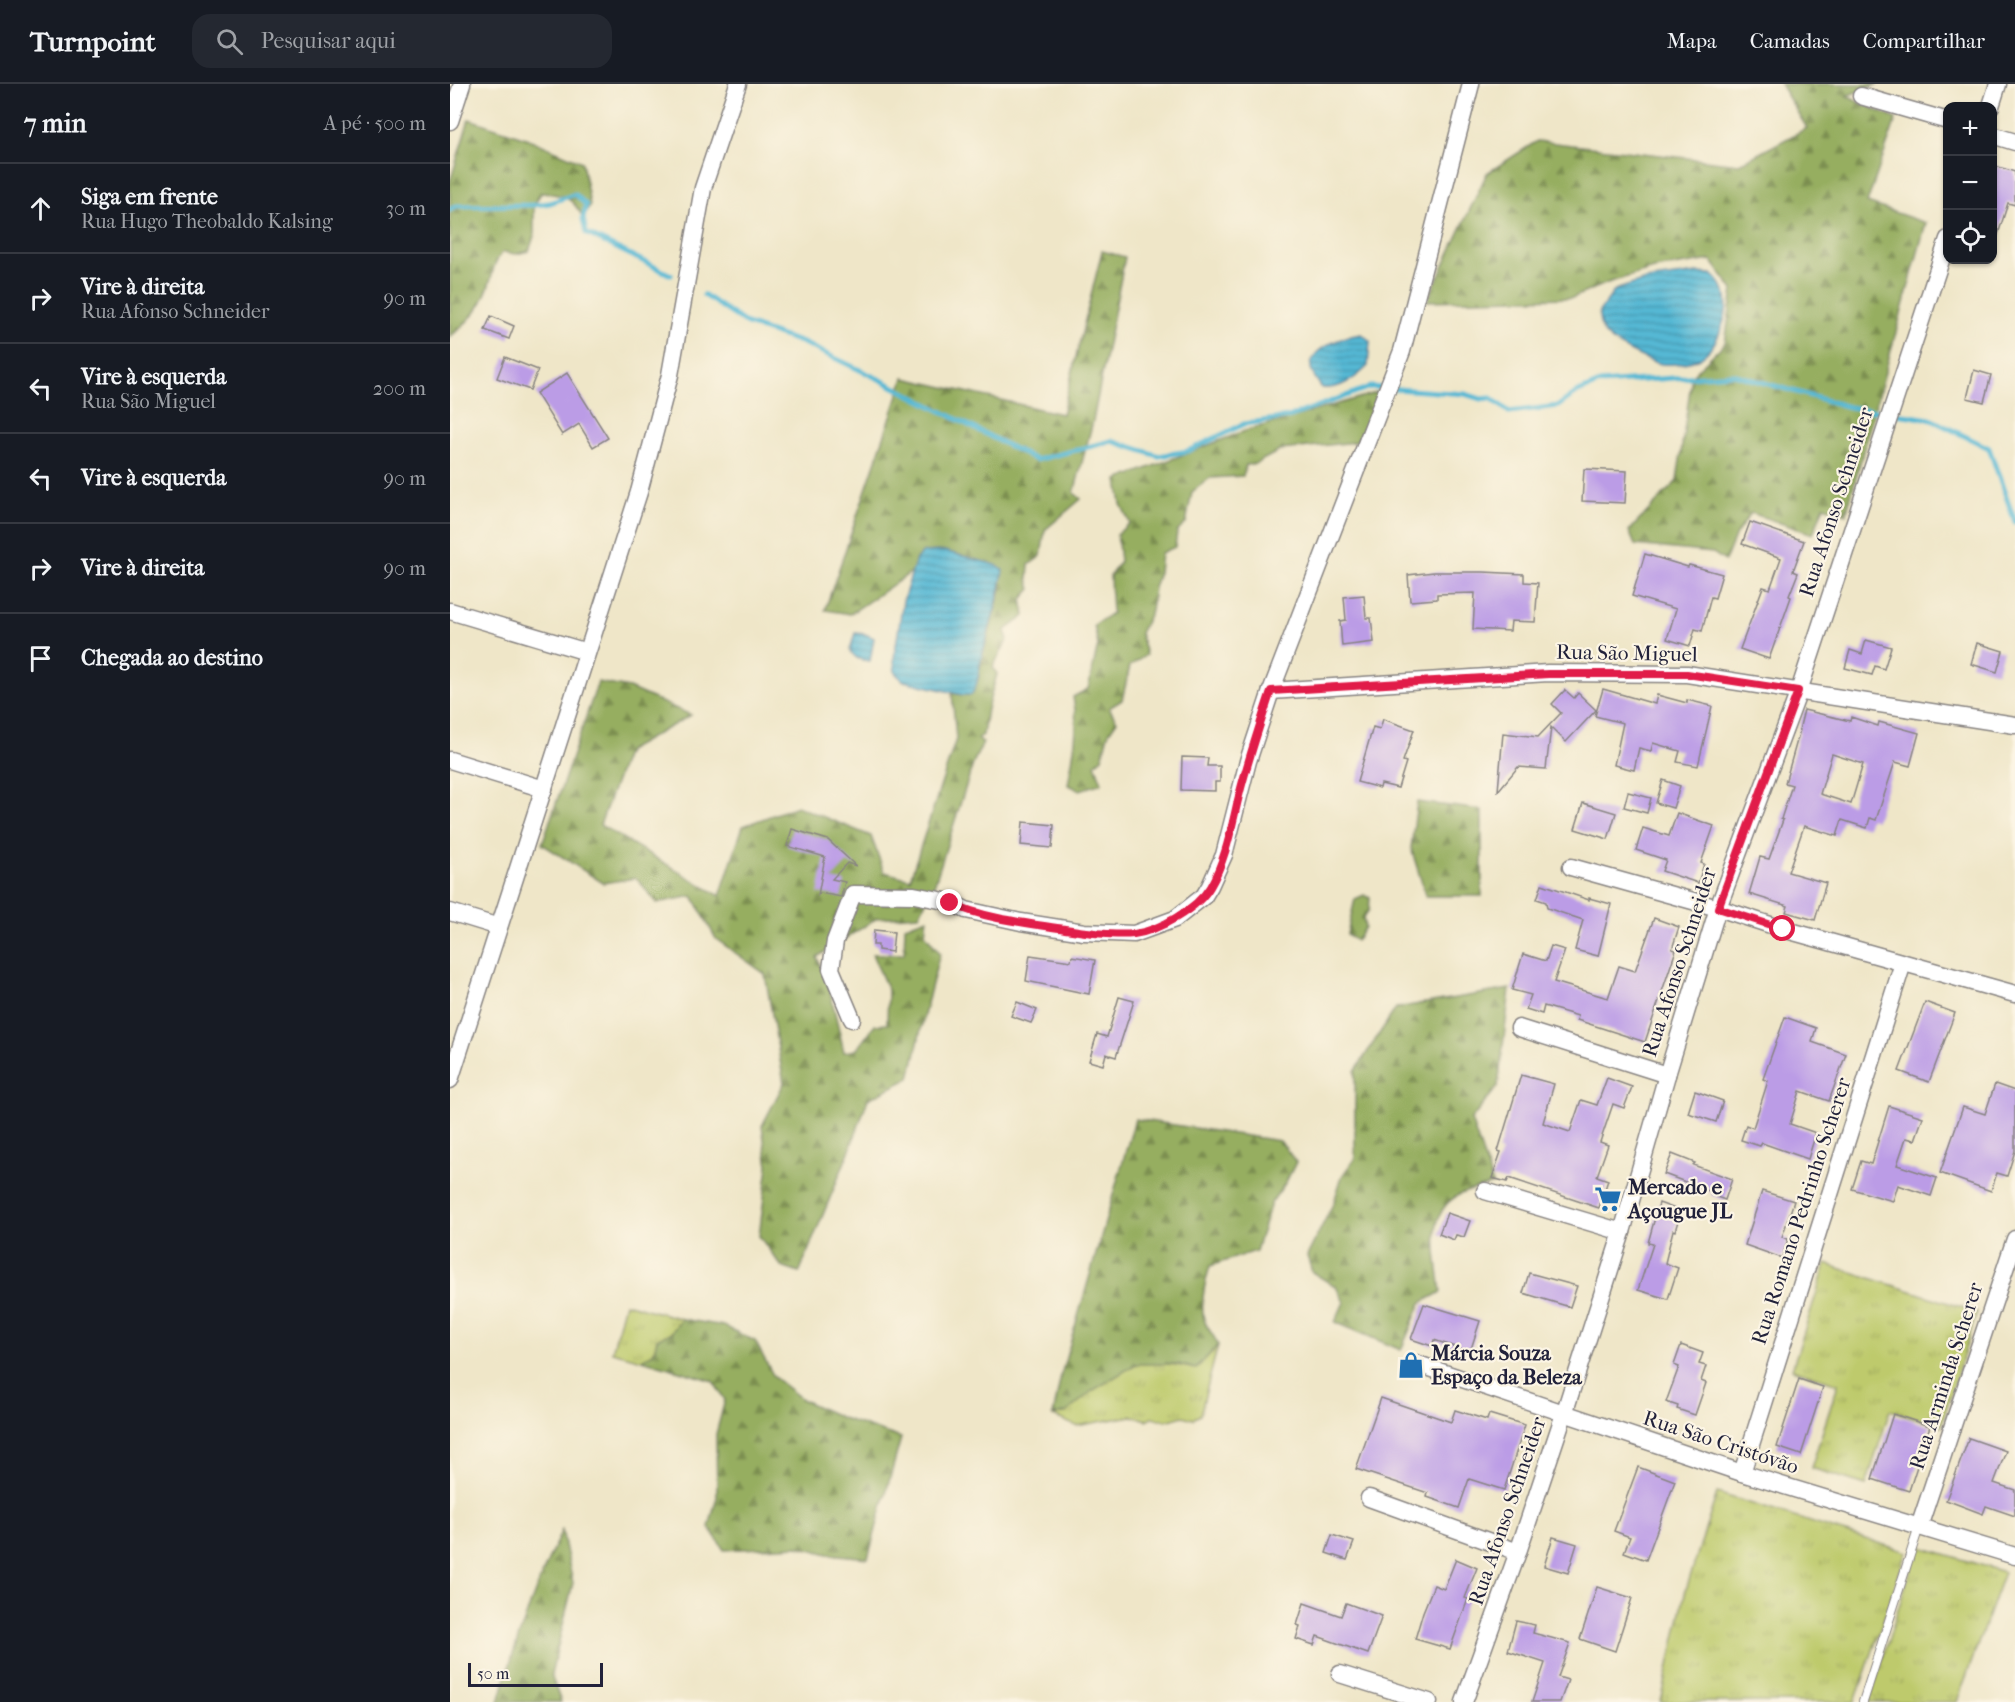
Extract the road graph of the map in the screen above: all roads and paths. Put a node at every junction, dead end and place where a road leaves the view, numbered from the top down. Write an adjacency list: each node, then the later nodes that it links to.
1 (462, 84): 7 (street)
2 (738, 84): 13 (street)
3 (1471, 84): 14 (street)
4 (1998, 84): 6 (street)
5 (1861, 96): 8 (street)
6 (1992, 102)
7 (450, 121)
8 (1943, 121)
9 (1997, 137): 10 (street)
10 (2015, 142)
11 (1943, 251): 15 (street, Rua Afonso Schneider)
12 (450, 610): 13 (street)
13 (587, 652): 18 (street)
14 (1271, 691): 15 (street, Rua São Miguel); 25 (street)
15 (1798, 691): 16 (street, Rua São Miguel); 20 (street, Rua Afonso Schneider)
16 (2015, 725)
17 (450, 760): 18 (street)
18 (544, 789): 22 (street)
19 (1571, 867): 20 (street)
20 (1718, 908): 23 (street); 27 (street, Rua Afonso Schneider)
21 (450, 912): 22 (street)
22 (499, 927): 28 (street)
23 (1903, 963): 24 (street); 34 (street, Rua Romano Pedrinho Scherer)
24 (2015, 993)
25 (852, 1019)
26 (1519, 1028): 27 (street)
27 (1666, 1075): 30 (street, Rua Afonso Schneider)
28 (450, 1080)
29 (1485, 1191): 30 (street)
30 (1622, 1232): 33 (street, Rua Afonso Schneider)
31 (2015, 1239): 36 (street, Rua Arminda Scherer)
32 (1415, 1363): 33 (street, Rua São Cristóvão)
33 (1564, 1414): 34 (street, Rua São Cristóvão); 37 (street, Rua Afonso Schneider)
34 (1742, 1473): 36 (street, Rua São Cristóvão)
35 (1369, 1498): 37 (street)
36 (1919, 1527): 38 (street, Rua São Cristóvão); 42 (lane)
37 (1518, 1552): 41 (street, Rua Afonso Schneider)
38 (2015, 1556)
39 (1340, 1674): 40 (street)
40 (1429, 1702)
41 (1464, 1702)
42 (1863, 1702)

